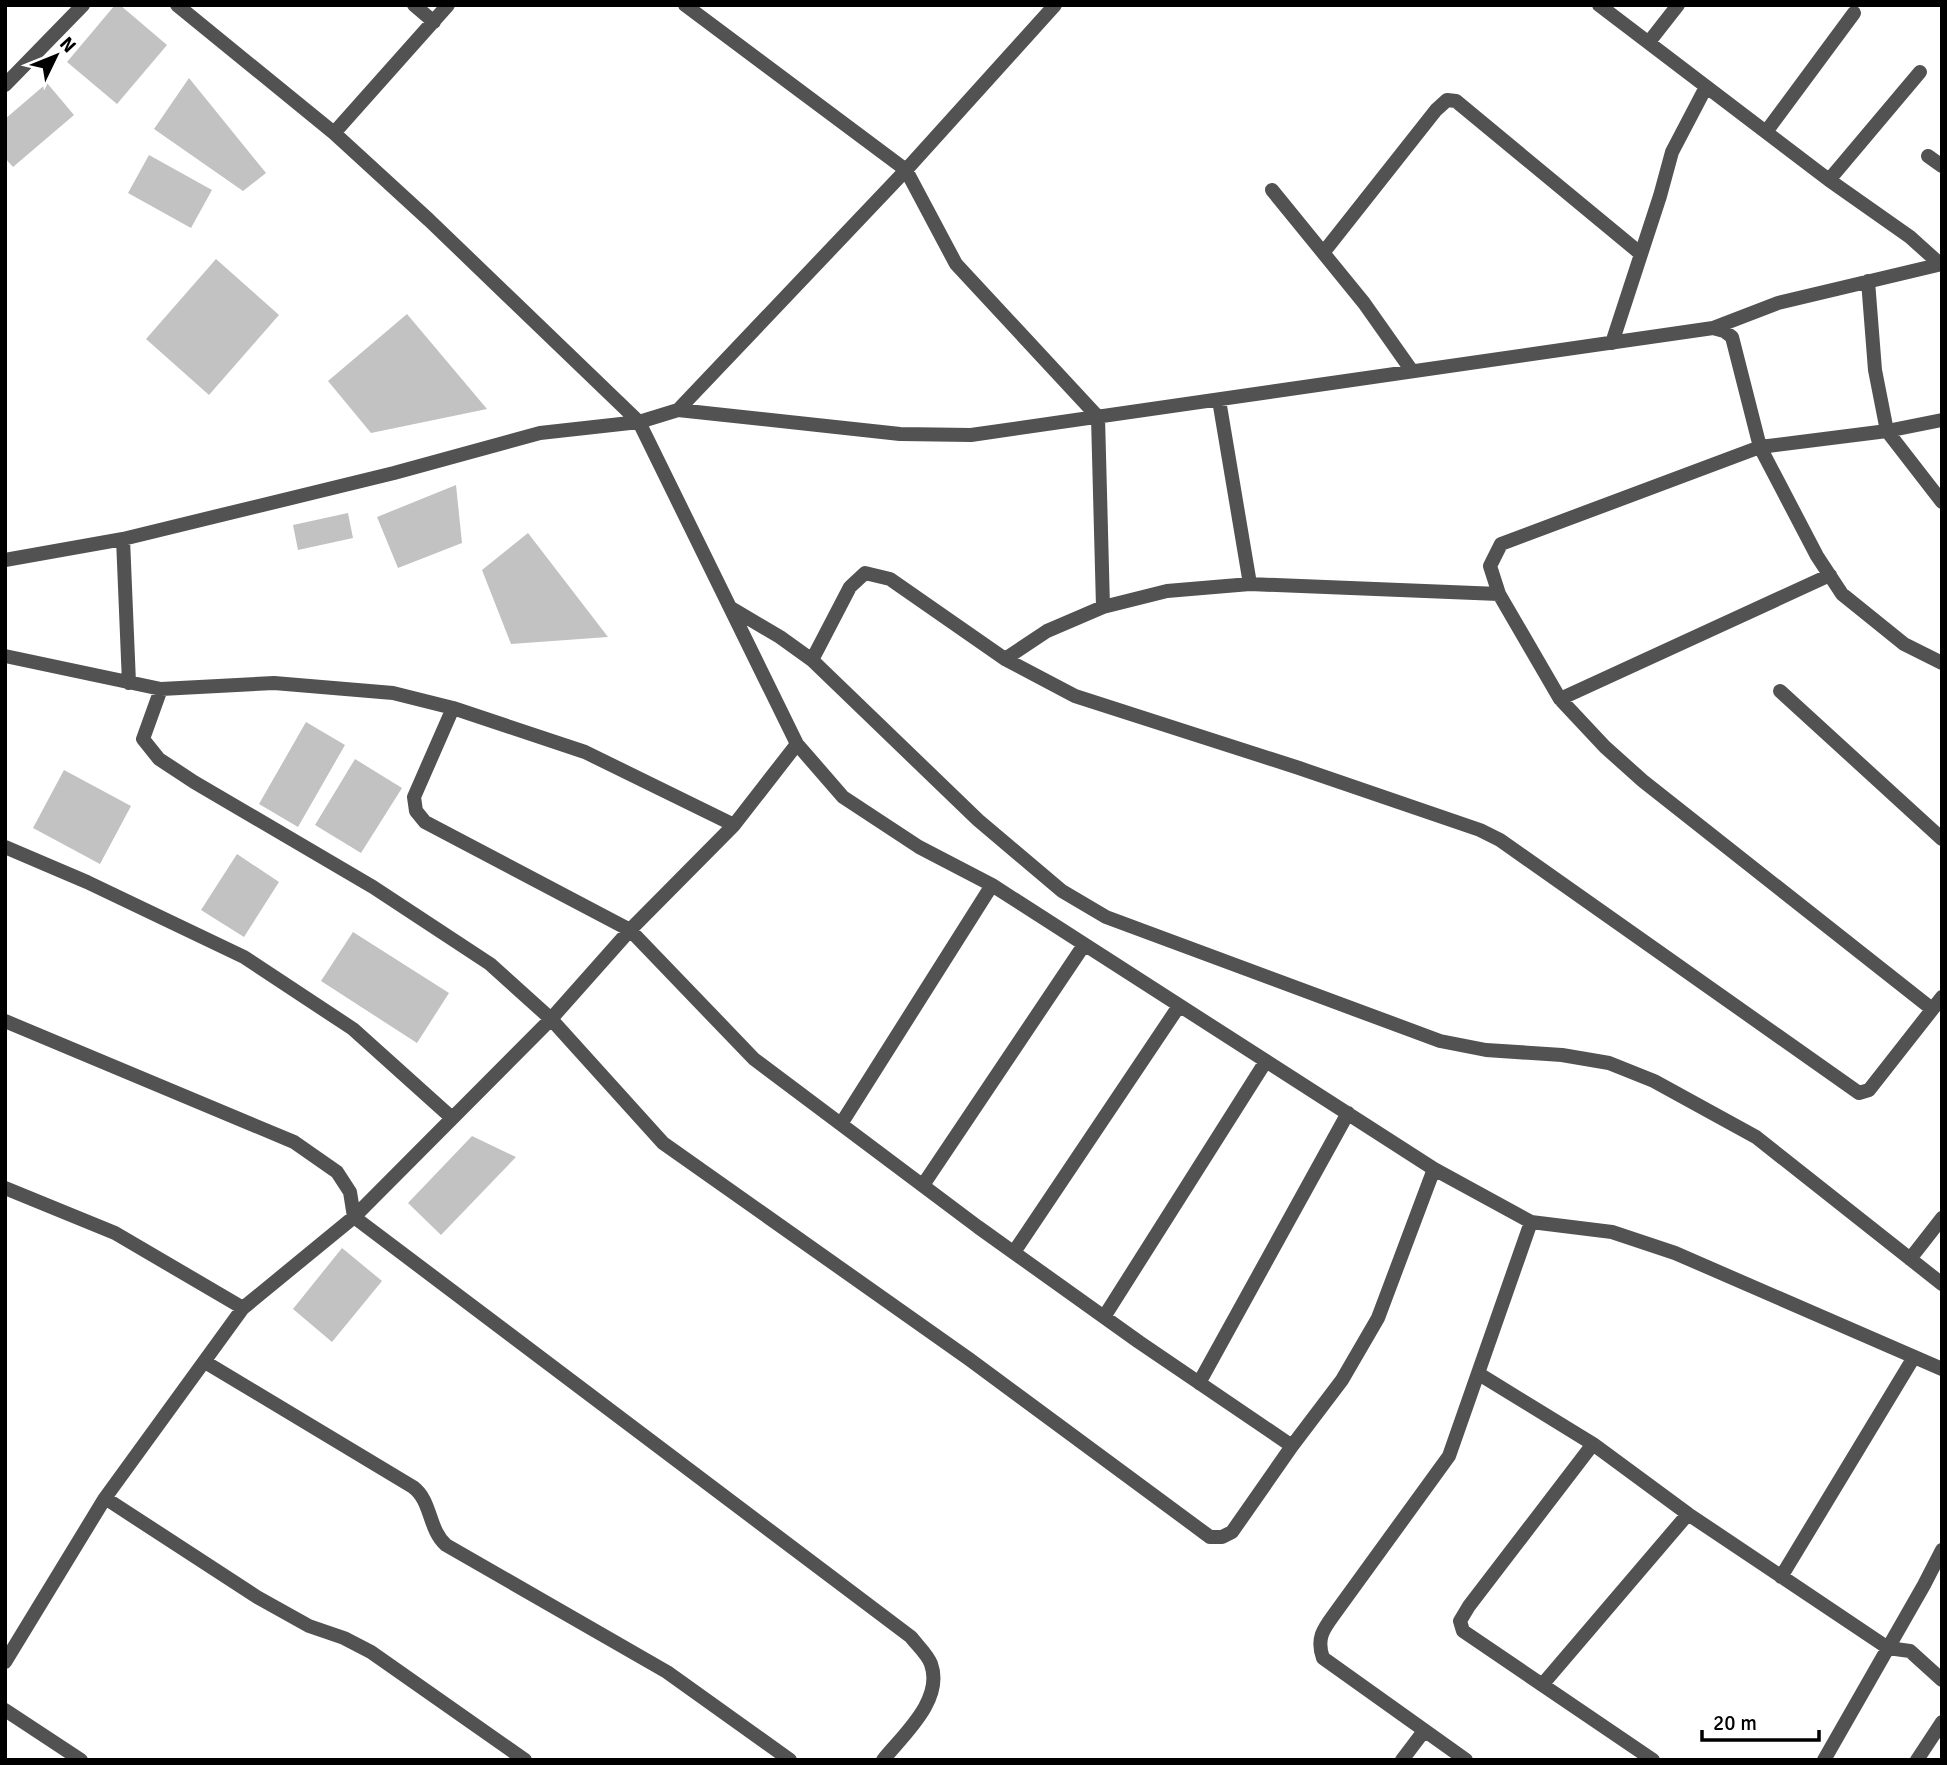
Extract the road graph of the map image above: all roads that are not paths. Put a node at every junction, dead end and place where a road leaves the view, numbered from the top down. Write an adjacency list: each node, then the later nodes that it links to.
1 (83, 5): 13 (street)
2 (177, 5): 16 (street)
3 (414, 5): 10 (street)
4 (448, 5): 10 (street)
5 (685, 5): 19 (street)
6 (1600, 5): 11 (street)
7 (1678, 5): 11 (street)
8 (1051, 6): 19 (street)
9 (1854, 13): 15 (street)
10 (434, 22): 16 (street)
11 (1648, 42): 14 (street)
12 (1920, 72): 20 (street)
13 (5, 85)
14 (1706, 87): 15 (street); 23 (street)
15 (1766, 132): 20 (street)
16 (334, 133): 33 (street)
17 (1928, 156): 18 (street)
18 (1942, 166)
19 (906, 170): 30 (street); 31 (street)
20 (1829, 180): 24 (street)
21 (1272, 190): 22 (street)
22 (1323, 253): 23 (street); 28 (street)
23 (1641, 254): 27 (street)
24 (1941, 264): 25 (street)
25 (1868, 281): 26 (street); 34 (street)
26 (1713, 328): 27 (street); 35 (street)
27 (1612, 342): 28 (street)
28 (1412, 371): 29 (street)
29 (1219, 400): 31 (street); 40 (street)
30 (678, 410): 31 (street); 33 (street)
31 (1098, 417): 43 (street)
32 (1942, 420): 34 (street)
33 (639, 422): 37 (street); 42 (street)
34 (1887, 431): 35 (street); 36 (street)
35 (1760, 447): 39 (street); 41 (street)
36 (1942, 502)
37 (123, 539): 38 (street); 48 (street)
38 (5, 560)
39 (1830, 575): 47 (street); 51 (street)
40 (1250, 584): 41 (street); 43 (street)
41 (1499, 594): 51 (street)
42 (730, 607): 46 (street); 53 (street)
43 (1103, 607): 45 (street)
44 (5, 656): 48 (street)
45 (1005, 659): 46 (street); 62 (street)
46 (812, 660): 76 (street)
47 (1942, 663)
48 (129, 683): 49 (street)
49 (161, 690): 52 (street); 63 (street)
50 (1780, 691): 55 (street)
51 (1560, 699): 62 (street)
52 (453, 708): 54 (street); 58 (street)
53 (797, 744): 54 (street); 57 (street)
54 (734, 825): 58 (street)
55 (1942, 839)
56 (5, 847): 67 (street)
57 (992, 886): 59 (street); 68 (street)
58 (630, 930): 63 (street); 68 (street)
59 (1084, 945): 61 (street); 70 (street)
60 (1942, 997): 62 (street)
61 (1179, 1006): 65 (street); 75 (street)
62 (1932, 1009)
63 (551, 1019): 67 (street); 86 (street)
64 (5, 1021): 72 (street)
65 (1266, 1061): 66 (street); 79 (street)
66 (1348, 1113): 69 (street); 84 (street)
67 (452, 1118): 72 (street)
68 (841, 1124): 70 (street)
69 (1434, 1169): 74 (street); 86 (street)
70 (923, 1185): 75 (street)
71 (5, 1188): 78 (street)
72 (354, 1217): 78 (street); 101 (street)
73 (1942, 1218): 76 (street)
74 (1531, 1222): 80 (street); 83 (street)
75 (1014, 1252): 79 (street)
76 (1910, 1259): 77 (street)
77 (1942, 1284)
78 (243, 1308): 81 (street)
79 (1104, 1317): 84 (street)
80 (1914, 1357): 82 (street); 90 (street)
81 (205, 1362): 87 (street); 100 (street)
82 (1942, 1369)
83 (1479, 1374): 85 (street); 97 (street)
84 (1199, 1383): 86 (street)
85 (1593, 1444): 88 (street); 94 (street)
86 (1292, 1446)
87 (105, 1498): 92 (street); 99 (street)
88 (1688, 1514): 90 (street); 94 (street)
89 (1942, 1550): 91 (street)
90 (1781, 1577): 91 (street)
91 (1888, 1648): 93 (street); 105 (street)
92 (5, 1662)
93 (1942, 1681)
94 (1542, 1685): 104 (street)
95 (5, 1710): 98 (street)
96 (1942, 1722): 106 (street)
97 (1424, 1731): 102 (street); 103 (street)
98 (82, 1760)
99 (525, 1760)
100 (790, 1760)
101 (883, 1760)
102 (1402, 1760)
103 (1466, 1760)
104 (1653, 1760)
105 (1824, 1760)
106 (1917, 1760)

